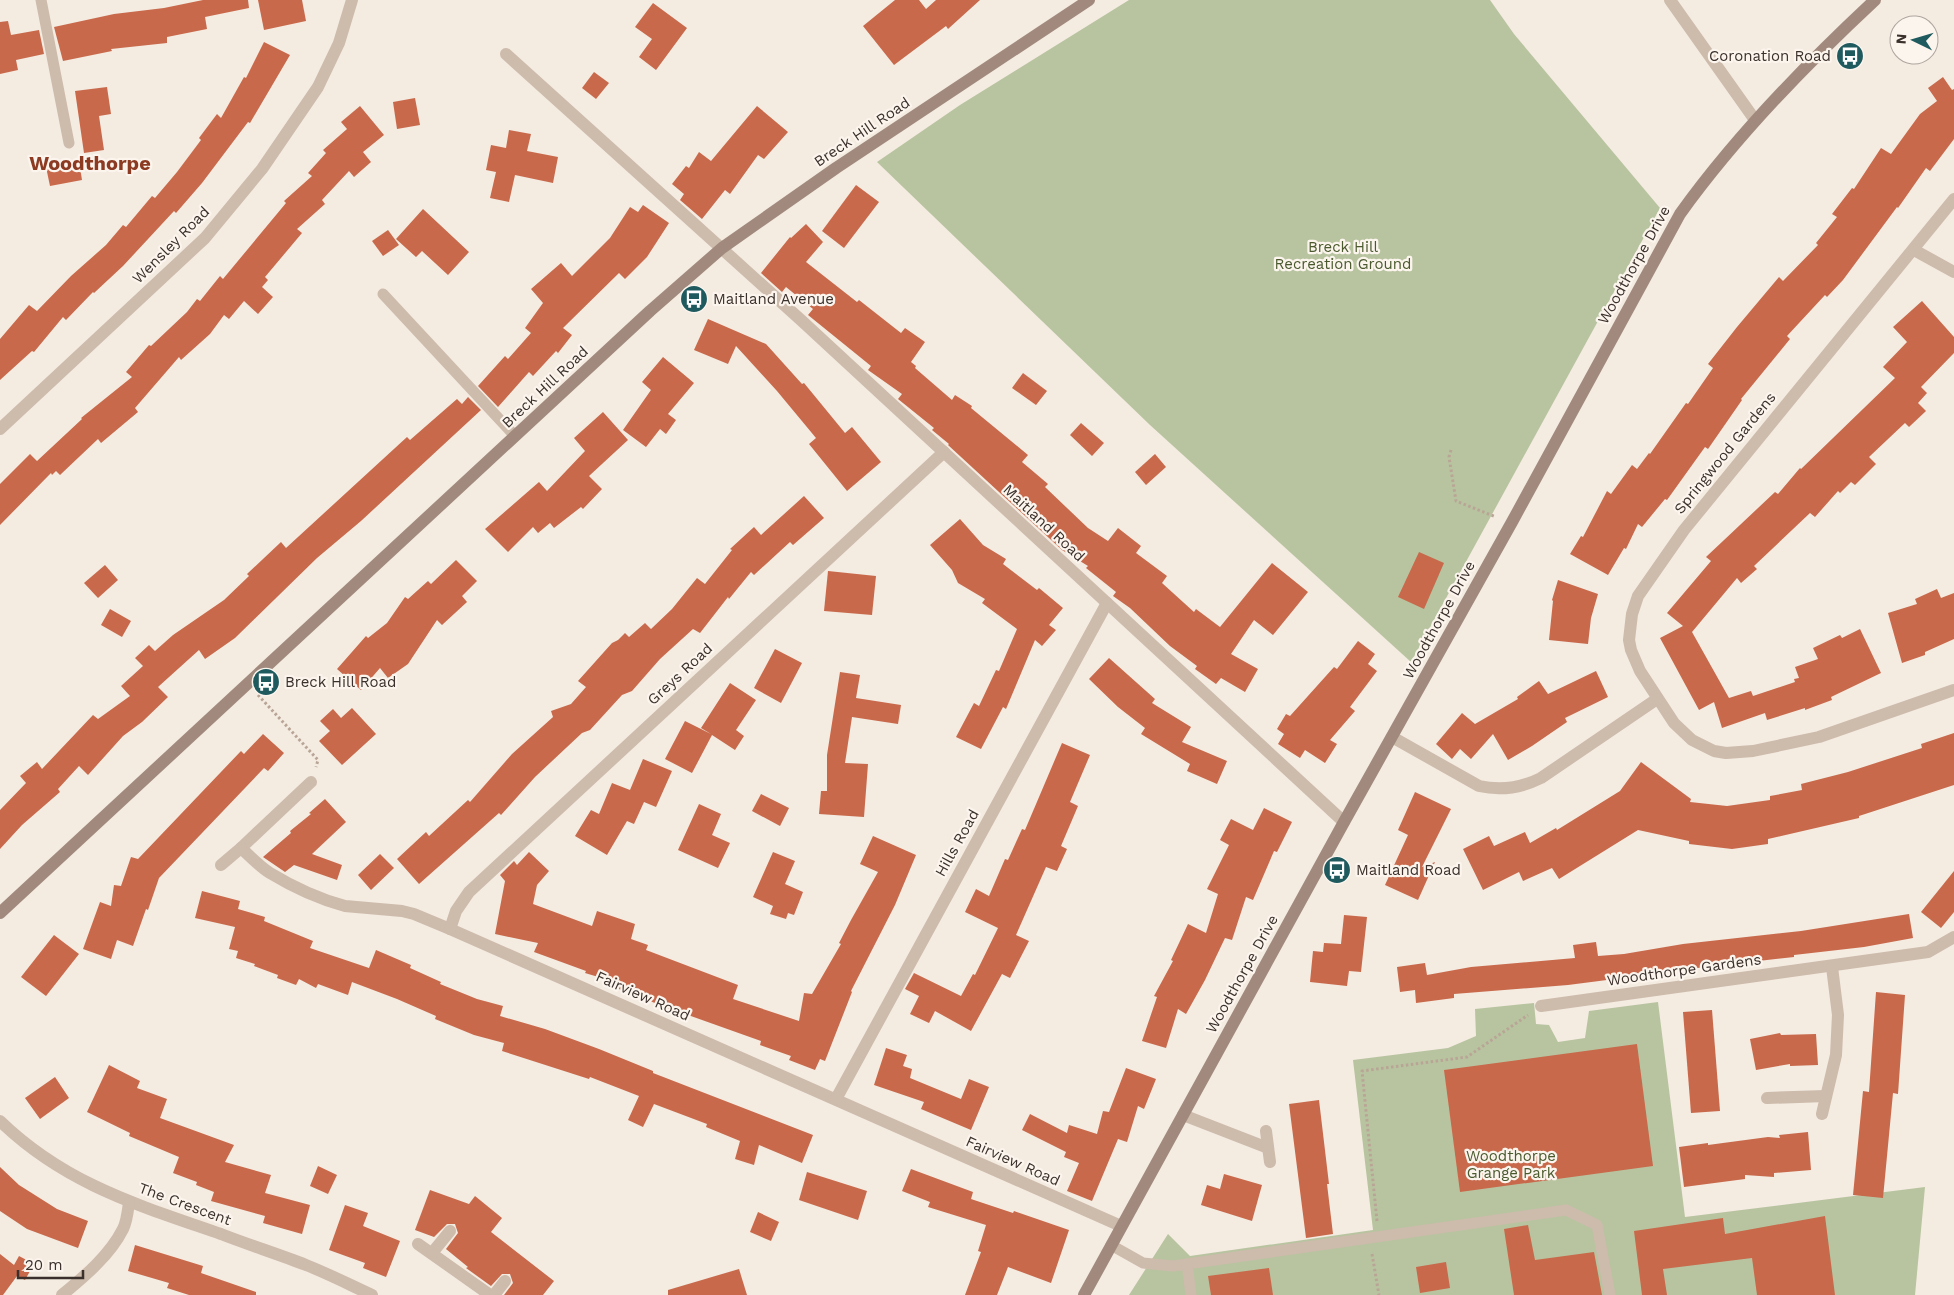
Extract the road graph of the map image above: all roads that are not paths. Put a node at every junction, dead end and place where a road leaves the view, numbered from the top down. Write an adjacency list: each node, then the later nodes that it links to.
1 (41, 0): 8 (lane)
2 (352, 0): 14 (street, Wensley Road)
3 (1089, 0): 10 (street, Breck Hill Road)
4 (1670, 0): 7 (street)
5 (1875, 0): 7 (street, Woodthorpe Drive)
6 (506, 54): 10 (street)
7 (1755, 120): 20 (street, Woodthorpe Drive)
8 (69, 143)
9 (1954, 199): 11 (street, Springwood Gardens)
10 (722, 248): 15 (street, Breck Hill Road); 16 (street, Maitland Road)
11 (1914, 250): 12 (street); 19 (street, Springwood Gardens)
12 (1954, 272)
13 (383, 294): 15 (lane)
14 (0, 429)
15 (515, 436): 25 (street, Breck Hill Road)
16 (944, 452): 17 (street, Maitland Road); 26 (street, Greys Road)
17 (1107, 603): 22 (street, Maitland Road); 32 (street, Hills Road)
18 (1954, 690): 19 (street, Springwood Gardens)
19 (1657, 699): 20 (street)
20 (1392, 737): 22 (street, Woodthorpe Drive)
21 (311, 782): 23 (street)
22 (1344, 822): 34 (street, Woodthorpe Drive)
23 (241, 848): 24 (street); 26 (street, Fairview Road)
24 (221, 865)
25 (0, 912)
26 (450, 929): 32 (street, Fairview Road)
27 (1954, 937): 28 (street, Woodthorpe Gardens)
28 (1832, 966): 29 (street, Woodthorpe Gardens); 30 (street)
29 (1541, 1006)
30 (1826, 1096): 31 (street); 33 (street)
31 (1768, 1098)
32 (836, 1099): 40 (street, Fairview Road)
33 (1822, 1114)
34 (1183, 1116): 37 (street); 40 (street, Woodthorpe Drive)
35 (0, 1121): 39 (street, The Crescent)
36 (1266, 1131): 37 (street)
37 (1268, 1148): 38 (street)
38 (1270, 1162)
39 (129, 1202): 47 (street); 48 (street, The Crescent)
40 (1121, 1226): 43 (street, Woodthorpe Drive)
41 (450, 1231): 44 (street)
42 (418, 1244): 44 (street)
43 (1111, 1245): 45 (lane); 51 (street, Woodthorpe Drive)
44 (432, 1253): 49 (street)
45 (1187, 1264): 52 (lane); 53 (lane)
46 (505, 1281): 50 (street)
47 (62, 1295)
48 (372, 1295)
49 (490, 1295)
50 (494, 1295)
51 (1084, 1295)
52 (1191, 1295)
53 (1610, 1295)

